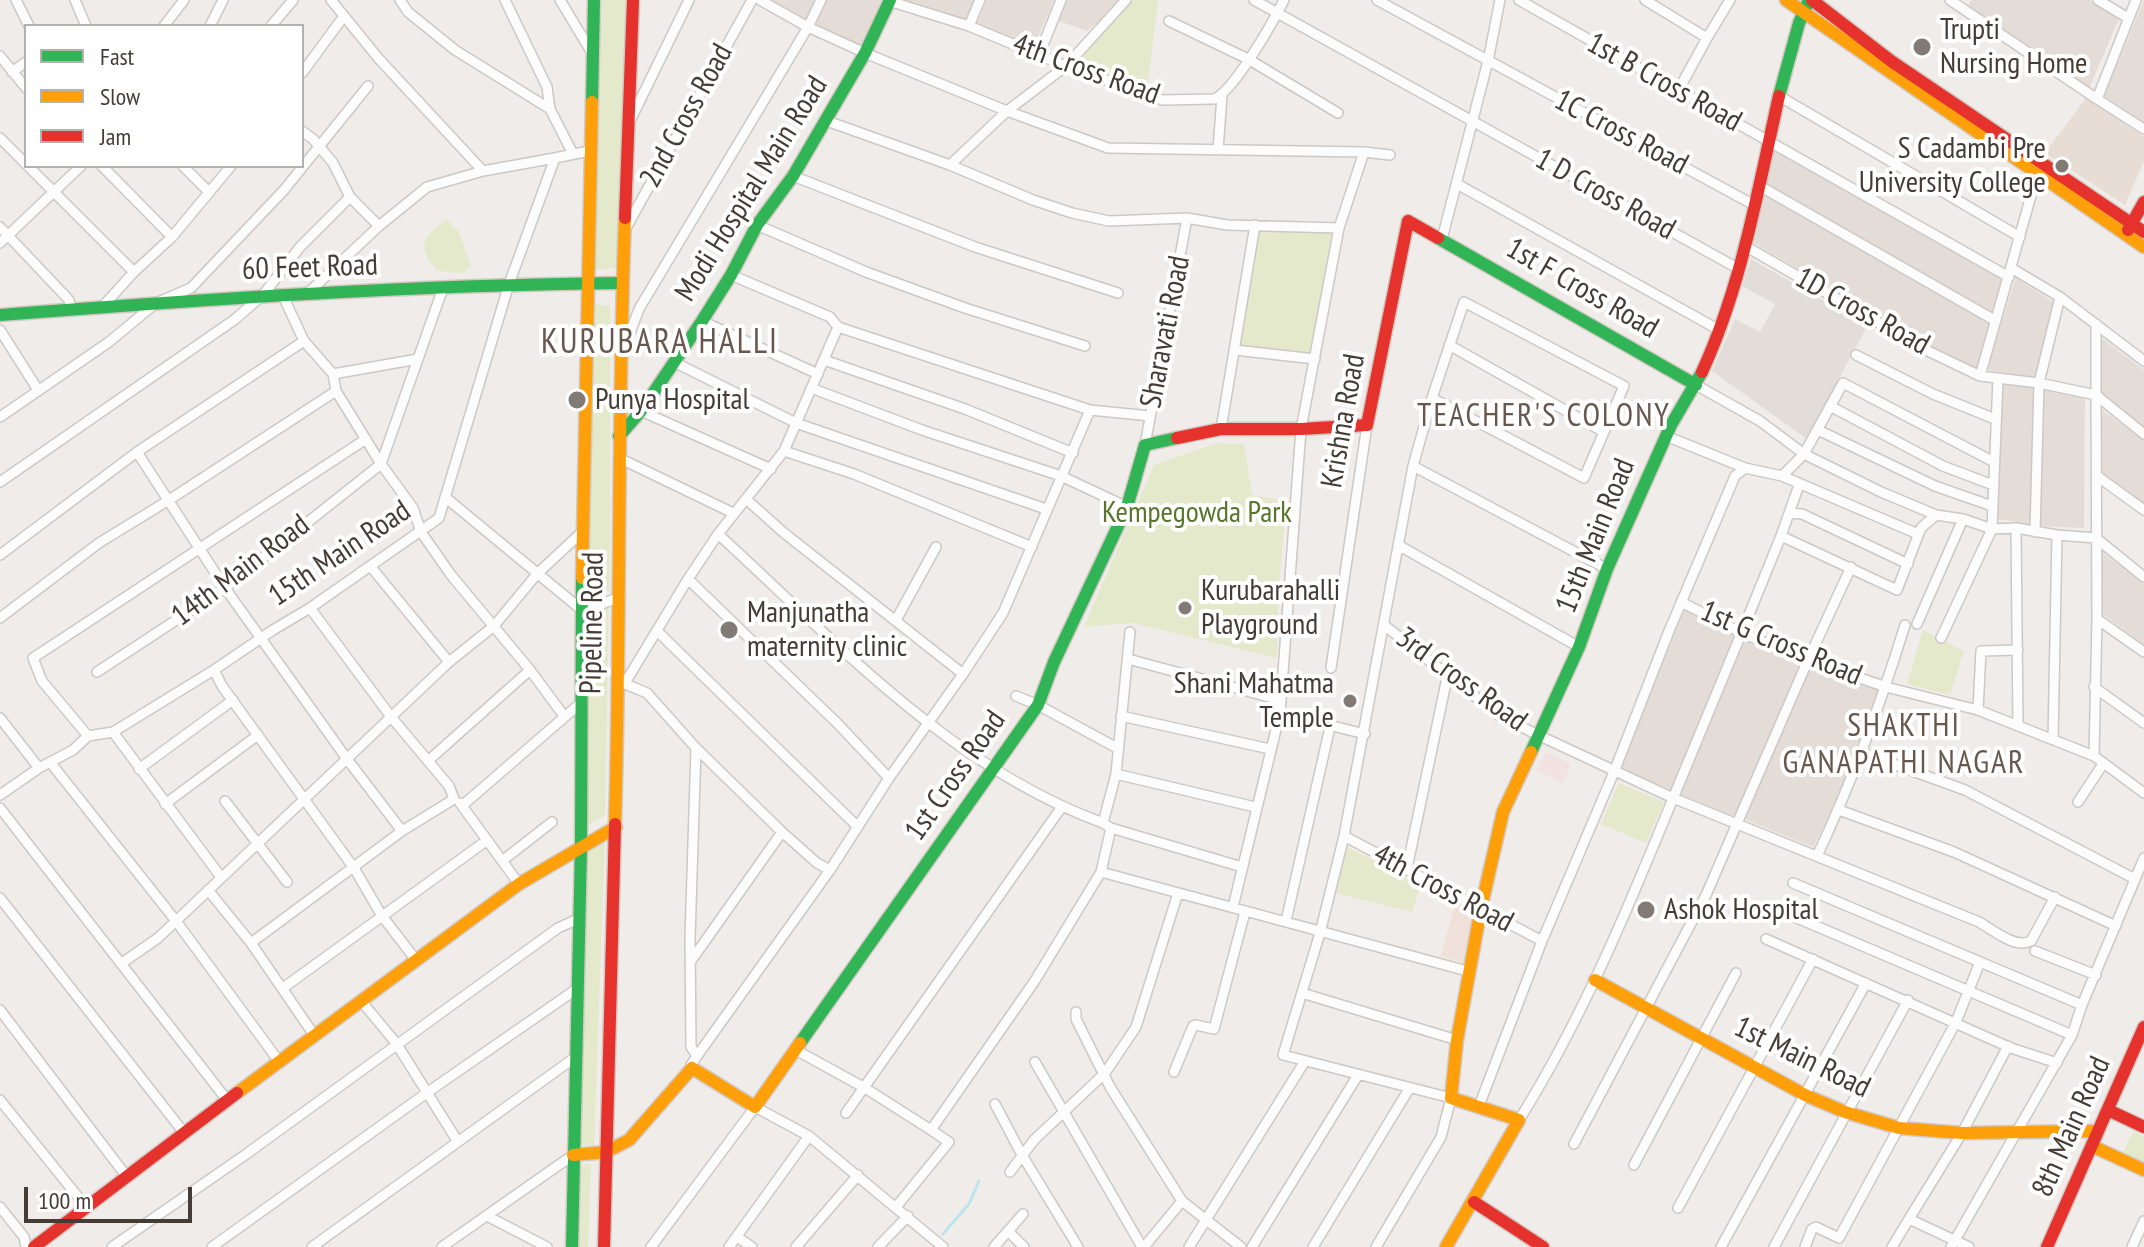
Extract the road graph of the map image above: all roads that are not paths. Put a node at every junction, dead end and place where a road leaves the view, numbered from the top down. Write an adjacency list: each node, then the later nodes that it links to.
1 (16, 0): 38 (street)
2 (75, 0): 39 (street)
3 (184, 0): 40 (street)
4 (223, 0): 41 (street)
5 (293, 0): 42 (street)
6 (331, 0): 35 (street)
7 (400, 0): 62 (street)
8 (505, 0): 62 (street)
9 (560, 0): 46 (street)
10 (594, 0): 46 (street, Pipeline Road)
11 (633, 0): 67 (street, Pipeline Road)
12 (689, 0): 67 (street)
13 (752, 0): 106 (street, 2nd Cross Road)
14 (760, 0): 44 (street)
15 (821, 0): 44 (street)
16 (890, 0): 43 (street, 4th Cross Road); 47 (street, Modi Hospital Main Road)
17 (980, 0): 43 (street)
18 (1061, 0): 48 (street)
19 (1126, 0): 53 (street)
20 (1254, 0): 34 (street, 1 D Cross Road)
21 (1284, 0): 34 (street)
22 (1377, 0): 51 (street)
23 (1500, 0): 51 (street)
24 (1519, 0): 58 (street, 1st B Cross Road)
25 (1645, 0): 45 (street)
26 (1730, 0): 45 (street)
27 (1786, 0): 32 (street)
28 (1950, 0): 33 (street)
29 (1969, 0): 33 (street)
30 (2098, 0): 36 (street)
31 (2136, 0): 36 (street)
32 (1808, 4): 60 (street, 15th Main Road); 82 (street)
33 (1965, 10): 61 (street)
34 (1278, 12): 50 (street); 66 (street, 1 D Cross Road)
35 (344, 16): 54 (street); 89 (street)
36 (2128, 18): 61 (street)
37 (1169, 21): 50 (street)
38 (28, 24)
39 (81, 24)
40 (166, 24)
41 (211, 24)
42 (273, 24)
43 (969, 26): 48 (street, 4th Cross Road)
44 (808, 27): 47 (street); 141 (street)
45 (1707, 38): 58 (street)
46 (592, 53): 74 (street, Pipeline Road)
47 (865, 53): 63 (street); 65 (street, Modi Hospital Main Road)
48 (1039, 55): 53 (street, 4th Cross Road)
49 (0, 56): 55 (street)
50 (1248, 59): 59 (street); 64 (street)
51 (1488, 61): 66 (street); 97 (street, 1C Cross Road)
52 (24, 63): 55 (street)
53 (1066, 66): 59 (street, 4th Cross Road); 63 (street)
54 (304, 70)
55 (12, 72): 56 (street)
56 (24, 86)
57 (368, 86): 72 (street)
58 (1678, 91): 71 (street, 1st B Cross Road)
59 (1222, 96): 73 (street)
60 (1779, 96): 71 (street, 15th Main Road); 108 (street)
61 (2097, 99): 68 (street)
62 (550, 109): 76 (street)
63 (1007, 111): 73 (street); 81 (street)
64 (1338, 113)
65 (827, 121): 81 (street); 90 (street, Modi Hospital Main Road)
66 (1471, 122): 91 (street); 113 (street, 1 D Cross Road)
67 (628, 126): 106 (street, Pipeline Road)
68 (2144, 129)
69 (304, 133): 72 (street)
70 (0, 138): 79 (street)
71 (1768, 141): 92 (street, 15th Main Road); 115 (street, 1st B Cross Road)
72 (319, 147): 80 (street); 95 (street)
73 (1218, 150): 75 (street)
74 (589, 151): 76 (street); 117 (street, Pipeline Road)
75 (1364, 152): 77 (street); 103 (street)
76 (573, 154): 78 (street)
77 (1390, 155)
78 (555, 158): 89 (street); 119 (street, 15th Main Road)
79 (24, 162)
80 (304, 165)
81 (950, 165): 98 (street)
82 (2041, 167): 104 (street); 108 (street)
83 (30, 168): 94 (street)
84 (79, 168): 94 (street)
85 (104, 168): 107 (street)
86 (185, 168): 93 (street)
87 (229, 168): 93 (street)
88 (302, 168): 126 (street)
89 (483, 171): 101 (street)
90 (793, 176): 99 (street, Modi Hospital Main Road); 121 (street)
91 (1457, 184): 110 (street); 135 (street)
92 (1758, 185): 97 (street, 15th Main Road); 131 (street)
93 (209, 192): 107 (street)
94 (54, 193): 109 (street); 114 (street)
95 (350, 197): 101 (street); 122 (street)
96 (2144, 202): 104 (street)
97 (1754, 205): 111 (street, 15th Main Road)
98 (1187, 218): 100 (street); 161 (street, Sharavati Road)
99 (757, 225): 116 (street, Modi Hospital Main Road); 138 (street)
100 (1255, 225): 103 (street); 139 (street)
101 (379, 226): 123 (street)
102 (0, 227): 109 (street)
103 (1339, 228): 143 (street)
104 (2129, 229): 105 (street); 112 (street)
105 (2144, 232)
106 (623, 233): 118 (street, Pipeline Road)
107 (172, 237): 114 (street)
108 (2020, 237): 115 (street)
109 (4, 239): 128 (street)
110 (1442, 239): 152 (street, 1st F Cross Road); 165 (street, Krishna Road)
111 (1745, 246): 113 (street, 15th Main Road); 149 (street, 1D Cross Road)
112 (2144, 247)
113 (1739, 269): 135 (street, 15th Main Road)
114 (134, 272): 127 (street)
115 (2010, 272): 125 (street, 1st B Cross Road); 131 (street)
116 (731, 275): 130 (street, Modi Hospital Main Road); 133 (street)
117 (587, 283): 118 (street, 60 Feet Road); 119 (street, 60 Feet Road); 205 (street, Pipeline Road)
118 (622, 283): 141 (street, Pipeline Road)
119 (509, 284): 120 (street, 60 Feet Road); 191 (street, 15th Main Road)
120 (443, 288): 123 (street, 60 Feet Road); 142 (street)
121 (1118, 293)
122 (263, 295): 124 (street, 60 Feet Road); 126 (street, 60 Feet Road); 188 (street)
123 (307, 295): 124 (street, 60 Feet Road)
124 (283, 296): 136 (street)
125 (2060, 297): 132 (street, 1st B Cross Road); 151 (street)
126 (156, 303): 127 (street, 60 Feet Road); 154 (street)
127 (103, 306): 128 (street, 60 Feet Road)
128 (71, 308): 129 (street, 60 Feet Road)
129 (2, 311)
130 (702, 321): 146 (street, Modi Hospital Main Road); 148 (street)
131 (1996, 321): 149 (street)
132 (2096, 324): 145 (street, 1st B Cross Road); 156 (street)
133 (838, 327): 144 (street); 159 (street)
134 (0, 330): 154 (street)
135 (1721, 331): 152 (street, 15th Main Road)
136 (304, 341): 147 (street); 176 (street)
137 (1449, 345): 157 (street); 169 (street); 169 (street)
138 (1085, 346)
139 (1235, 350): 143 (street); 166 (street)
140 (1856, 355): 163 (street)
141 (621, 357): 171 (street, Pipeline Road)
142 (418, 359): 147 (street); 181 (street)
143 (1315, 359): 167 (street)
144 (824, 360): 148 (street); 177 (street)
145 (2144, 361)
146 (674, 362): 160 (street, Modi Hospital Main Road); 164 (street)
147 (333, 374): 155 (street)
148 (818, 374): 153 (street)
149 (1980, 376): 150 (street, 1D Cross Road)
150 (1998, 378): 151 (street, 1D Cross Road); 163 (street)
151 (2039, 383): 156 (street, 1D Cross Road); 206 (street)
152 (1696, 385): 172 (street, 15th Main Road); 178 (street)
153 (811, 388): 164 (street); 185 (street)
154 (38, 390): 162 (street)
155 (336, 391): 173 (street); 193 (street)
156 (2096, 395): 170 (street); 187 (street)
157 (1432, 398): 169 (street); 182 (street)
158 (1830, 406): 168 (street); 180 (street); 190 (street)
159 (1090, 410): 161 (street); 177 (street)
160 (641, 411): 171 (street, Modi Hospital Main Road); 184 (street)
161 (1150, 416): 174 (street, Sharavati Road)
162 (0, 417)
163 (1995, 419): 180 (street)
164 (796, 423): 175 (street); 196 (street)
165 (1367, 425): 167 (street); 247 (street, Krishna Road)
166 (1221, 429): 167 (street); 174 (street)
167 (1301, 429): 258 (street)
168 (1818, 430): 178 (street); 194 (street)
169 (1604, 432)
170 (2144, 434)
171 (619, 436): 179 (street, Pipeline Road)
172 (1666, 436): 183 (street); 220 (street, 15th Main Road)
173 (366, 439): 181 (street); 213 (street)
174 (1145, 445): 195 (street, 1st Cross Road)
175 (784, 451): 184 (street); 215 (street)
176 (137, 452): 193 (street); 216 (street)
177 (1073, 453): 185 (street)
178 (1804, 454): 186 (street); 200 (street)
179 (619, 458): 198 (street); 225 (street, Pipeline Road)
180 (1994, 462): 190 (street)
181 (381, 464): 204 (street); 224 (street, 14th Main Road)
182 (1413, 466): 212 (street); 220 (street)
183 (1745, 468): 186 (street); 226 (street)
184 (771, 469): 192 (street)
185 (1061, 476): 195 (street); 196 (street)
186 (1782, 476): 189 (street)
187 (2097, 476): 197 (street); 211 (street)
188 (0, 482)
189 (1799, 485): 199 (street); 208 (street)
190 (1993, 485): 194 (street)
191 (445, 497): 204 (street, 15th Main Road); 221 (street)
192 (746, 499): 198 (street); 231 (street)
193 (169, 500): 213 (street); 229 (street)
194 (1992, 506): 203 (street)
195 (1127, 507): 260 (street, 1st Cross Road)
196 (1046, 509): 215 (street)
197 (2144, 510)
198 (733, 513): 207 (street)
199 (1789, 513): 210 (street); 217 (street)
200 (1936, 515): 201 (street); 208 (street)
201 (1963, 519): 203 (street); 232 (street)
202 (2016, 528): 203 (street); 206 (street); 242 (street)
203 (1992, 529): 239 (street)
204 (421, 532): 218 (street, 15th Main Road); 235 (street)
205 (582, 532): 221 (street); 228 (street, Pipeline Road)
206 (2035, 532): 209 (street)
207 (718, 534): 223 (street); 268 (street)
208 (1918, 534): 217 (street)
209 (2057, 535): 211 (street); 276 (street)
210 (1781, 536): 219 (street); 238 (street)
211 (2096, 538): 222 (street); 230 (street)
212 (1398, 545): 233 (street); 241 (street)
213 (200, 547): 224 (street); 275 (street)
214 (936, 547): 231 (street)
215 (1032, 547): 252 (street)
216 (0, 555)
217 (1908, 564): 219 (street)
218 (371, 567): 227 (street, 15th Main Road); 246 (street)
219 (1851, 567): 245 (street)
220 (1607, 569): 241 (street, 15th Main Road)
221 (537, 574): 228 (street); 235 (street)
222 (2144, 577)
223 (688, 579): 236 (street); 291 (street)
224 (225, 588): 240 (street); 250 (street, 14th Main Road)
225 (620, 597): 228 (street); 253 (street, Pipeline Road)
226 (1681, 602): 238 (street, 1st G Cross Road); 289 (street)
227 (310, 608): 240 (street, 15th Main Road); 266 (street)
228 (583, 611): 259 (street, Pipeline Road)
229 (0, 618)
230 (2097, 619): 243 (street); 255 (street)
231 (896, 620): 252 (street)
232 (1917, 624)
233 (1384, 625): 251 (street, 3rd Cross Road); 272 (street)
234 (1905, 625): 254 (street)
235 (494, 626): 246 (street); 249 (street)
236 (657, 631): 253 (street); 306 (street)
237 (1130, 632): 244 (street)
238 (1742, 633): 245 (street, 1st G Cross Road); 294 (street)
239 (1941, 638)
240 (262, 639): 248 (street, 15th Main Road); 282 (street)
241 (1579, 647): 274 (street, 15th Main Road)
242 (2018, 650): 261 (street); 269 (street)
243 (2144, 652)
244 (1128, 659): 258 (street); 264 (street)
245 (1808, 660): 254 (street, 1st G Cross Road); 305 (street)
246 (449, 662): 266 (street)
247 (1331, 668)
248 (214, 670): 257 (street); 271 (street, 15th Main Road)
249 (530, 670): 263 (street); 283 (street)
250 (97, 672)
251 (1448, 673): 274 (street, 3rd Cross Road); 320 (street)
252 (963, 674): 268 (street)
253 (622, 683): 277 (street); 308 (street, Pipeline Road)
254 (1886, 687): 261 (street, 1st G Cross Road); 280 (street)
255 (2094, 687): 267 (street); 281 (street)
256 (1016, 696): 260 (street)
257 (233, 700): 273 (street); 288 (street)
258 (1280, 700): 262 (street)
259 (583, 701): 263 (street); 314 (street, Pipeline Road)
260 (1038, 705): 278 (street); 287 (street, 1st Cross Road)
261 (1978, 710): 269 (street, 1st G Cross Road)
262 (1280, 713): 270 (street); 279 (street)
263 (564, 716): 297 (street)
264 (1121, 716): 278 (street); 279 (street)
265 (0, 718): 286 (street)
266 (392, 718): 282 (street); 283 (street)
267 (2144, 723)
268 (927, 724): 287 (street); 291 (street)
269 (2018, 725): 276 (street, 1st G Cross Road)
270 (1330, 727): 272 (street); 339 (street)
271 (113, 732): 275 (street, 15th Main Road); 288 (street)
272 (1365, 734): 311 (street)
273 (258, 735): 295 (street); 299 (street)
274 (1538, 735): 289 (street, 3rd Cross Road); 333 (street, 15th Main Road)
275 (88, 736): 284 (street, 15th Main Road)
276 (2053, 740): 281 (street, 1st G Cross Road)
277 (696, 748): 310 (street); 348 (street)
278 (1117, 748): 290 (street)
279 (1270, 749): 300 (street)
280 (1860, 752): 303 (street); 324 (street)
281 (2094, 756): 285 (street, 1st G Cross Road)
282 (347, 759): 295 (street); 309 (street)
283 (429, 760): 297 (street)
284 (50, 762): 286 (street, 15th Main Road); 338 (street)
285 (2103, 764): 292 (street, 1st G Cross Road); 298 (street)
286 (39, 768): 293 (street, 15th Main Road)
287 (993, 768): 302 (street); 374 (street, 1st Cross Road)
288 (139, 769): 299 (street)
289 (1614, 772): 294 (street, 3rd Cross Road); 343 (street)
290 (1116, 774): 300 (street); 307 (street)
291 (889, 778): 306 (street)
292 (2144, 793)
293 (0, 795)
294 (1673, 798): 305 (street, 3rd Cross Road); 354 (street)
295 (303, 799): 313 (street); 319 (street)
296 (225, 801): 313 (street)
297 (458, 802): 309 (street); 312 (street)
298 (2078, 802)
299 (165, 804): 323 (street)
300 (1255, 807): 318 (street)
301 (0, 808): 350 (street)
302 (1061, 808): 307 (street); 385 (street)
303 (1839, 810): 315 (street); 330 (street)
304 (552, 822): 317 (street)
305 (1738, 824): 315 (street, 3rd Cross Road); 363 (street)
306 (857, 826): 321 (street)
307 (1107, 826): 318 (street); 322 (street)
308 (616, 827): 314 (street); 411 (street, Pipeline Road)
309 (402, 831): 319 (street)
310 (782, 832): 321 (street); 348 (street)
311 (1344, 836): 320 (street, 4th Cross Road); 341 (street)
312 (486, 841): 317 (street); 336 (street)
313 (257, 843): 323 (street); 325 (street)
314 (581, 848): 327 (street); 337 (street, Pipeline Road)
315 (1817, 856): 330 (street, 3rd Cross Road)
316 (2144, 858): 324 (street)
317 (502, 861): 327 (street)
318 (1242, 867): 332 (street)
319 (354, 868): 336 (street); 344 (street)
320 (1407, 868): 333 (street, 4th Cross Road)
321 (830, 870): 378 (street)
322 (1101, 872): 329 (street); 402 (street)
323 (221, 877): 328 (street)
324 (2135, 879): 340 (street)
325 (287, 882)
326 (1793, 883): 349 (street)
327 (519, 884): 347 (street)
328 (208, 890): 338 (street); 344 (street)
329 (1178, 893): 332 (street); 383 (street)
330 (2055, 897): 340 (street)
331 (0, 898): 406 (street)
332 (1233, 907): 334 (street)
333 (1481, 908): 343 (street, 4th Cross Road); 351 (street, 15th Main Road)
334 (1245, 912): 339 (street); 382 (street)
335 (1783, 912): 358 (street)
336 (382, 916): 347 (street); 356 (street)
337 (580, 918): 357 (street, Pipeline Road); 372 (street)
338 (176, 921): 350 (street); 376 (street)
339 (1286, 921): 341 (street)
340 (2116, 926): 353 (street)
341 (1320, 933): 351 (street); 359 (street)
342 (1766, 939): 346 (street)
343 (1542, 941): 393 (street)
344 (251, 943): 356 (street)
345 (2035, 951): 353 (street)
346 (1813, 959): 355 (street); 381 (street)
347 (416, 960): 361 (street)
348 (691, 961): 378 (street)
349 (1980, 962): 358 (street); 362 (street)
350 (122, 963): 390 (street)
351 (1471, 972): 371 (street, 15th Main Road)
352 (1736, 973): 370 (street)
353 (2096, 975): 362 (street)
354 (1595, 980): 363 (street, 1st Main Road); 399 (street)
355 (1866, 983): 360 (street); 388 (street)
356 (283, 988): 368 (street)
357 (578, 988): 375 (street, Pipeline Road); 387 (street)
358 (1969, 992): 366 (street); 369 (street)
359 (1302, 993): 371 (street); 377 (street)
360 (1908, 1000): 366 (street); 397 (street)
361 (362, 1002): 368 (street); 372 (street)
362 (2082, 1005): 369 (street)
363 (1646, 1008): 370 (street, 1st Main Road); 409 (street)
364 (0, 1010): 418 (street)
365 (1076, 1012): 383 (street)
366 (1956, 1022): 373 (street); 401 (street)
367 (2144, 1027): 395 (street, 8th Main Road)
368 (314, 1035): 376 (street)
369 (2072, 1035): 380 (street)
370 (1701, 1038): 381 (street, 1st Main Road); 414 (street)
371 (1457, 1040): 389 (street, 15th Main Road)
372 (396, 1043): 387 (street); 437 (street)
373 (2008, 1046): 380 (street); 404 (street)
374 (794, 1049): 385 (street); 394 (street, 1st Cross Road)
375 (577, 1056): 408 (street); 412 (street, Pipeline Road)
376 (278, 1060): 390 (street)
377 (1305, 1061): 384 (street); 429 (street)
378 (695, 1062): 394 (street); 411 (street)
379 (1035, 1062): 396 (street)
380 (2057, 1063): 405 (street)
381 (1755, 1067): 388 (street, 1st Main Road); 424 (street)
382 (1174, 1072)
383 (1105, 1073): 396 (street); 419 (street)
384 (1358, 1075): 386 (street); 455 (street)
385 (865, 1088): 398 (street); 402 (street)
386 (1409, 1089): 389 (street); 456 (street)
387 (428, 1092): 408 (street); 438 (street)
388 (1805, 1095): 397 (street, 1st Main Road); 460 (street)
389 (1451, 1098): 393 (street); 457 (street)
390 (227, 1100): 406 (street)
391 (1, 1103): 423 (street)
392 (995, 1104): 413 (street)
393 (1479, 1106): 399 (street)
394 (755, 1107): 407 (street); 443 (street)
395 (2108, 1110): 400 (street); 403 (street, 8th Main Road)
396 (1065, 1111): 413 (street); 452 (street)
397 (1845, 1112): 401 (street, 1st Main Road); 461 (street)
398 (846, 1113)
399 (1519, 1120): 420 (street)
400 (2144, 1127)
401 (1899, 1128): 404 (street, 1st Main Road); 462 (street)
402 (931, 1130): 422 (street)
403 (2098, 1131): 405 (street, 1st Main Road); 410 (street, 8th Main Road)
404 (1962, 1133): 405 (street, 1st Main Road); 428 (street)
405 (2018, 1133): 433 (street)
406 (185, 1134): 418 (street)
407 (809, 1136): 417 (street); 432 (street)
408 (458, 1142): 439 (street)
409 (1574, 1144)
410 (2092, 1146): 415 (street); 465 (street, 8th Main Road)
411 (606, 1152): 412 (street); 442 (street, Pipeline Road)
412 (573, 1155): 426 (street); 441 (street, Pipeline Road)
413 (1022, 1155): 416 (street); 451 (street)
414 (1634, 1165)
415 (2144, 1170)
416 (1010, 1172)
417 (858, 1175): 422 (street); 446 (street)
418 (127, 1177): 423 (street)
419 (1182, 1201): 429 (street); 452 (street)
420 (1474, 1202): 458 (street); 459 (street)
421 (0, 1207): 435 (street)
422 (896, 1207): 427 (street)
423 (87, 1208): 436 (street)
424 (1678, 1208)
425 (1023, 1214): 431 (street)
426 (487, 1216): 434 (street); 440 (street)
427 (908, 1216): 447 (street); 448 (street)
428 (1909, 1219): 433 (street); 463 (street)
429 (1205, 1221): 453 (street); 454 (street)
430 (2144, 1221): 466 (street)
431 (1008, 1231): 449 (street); 450 (street)
432 (737, 1237): 444 (street); 445 (street)
433 (1953, 1244): 464 (street)
434 (445, 1246)
435 (26, 1247)
436 (34, 1247)
437 (112, 1247)
438 (212, 1247)
439 (312, 1247)
440 (547, 1247)
441 (572, 1247)
442 (605, 1247)
443 (651, 1247)
444 (729, 1247)
445 (752, 1247)
446 (796, 1247)
447 (878, 1247)
448 (942, 1247)
449 (994, 1247)
450 (1024, 1247)
451 (1078, 1247)
452 (1143, 1247)
453 (1189, 1247)
454 (1241, 1247)
455 (1252, 1247)
456 (1313, 1247)
457 (1376, 1247)
458 (1446, 1247)
459 (1543, 1247)
460 (1721, 1247)
461 (1774, 1247)
462 (1805, 1247)
463 (1892, 1247)
464 (1969, 1247)
465 (2047, 1247)
466 (2132, 1247)

